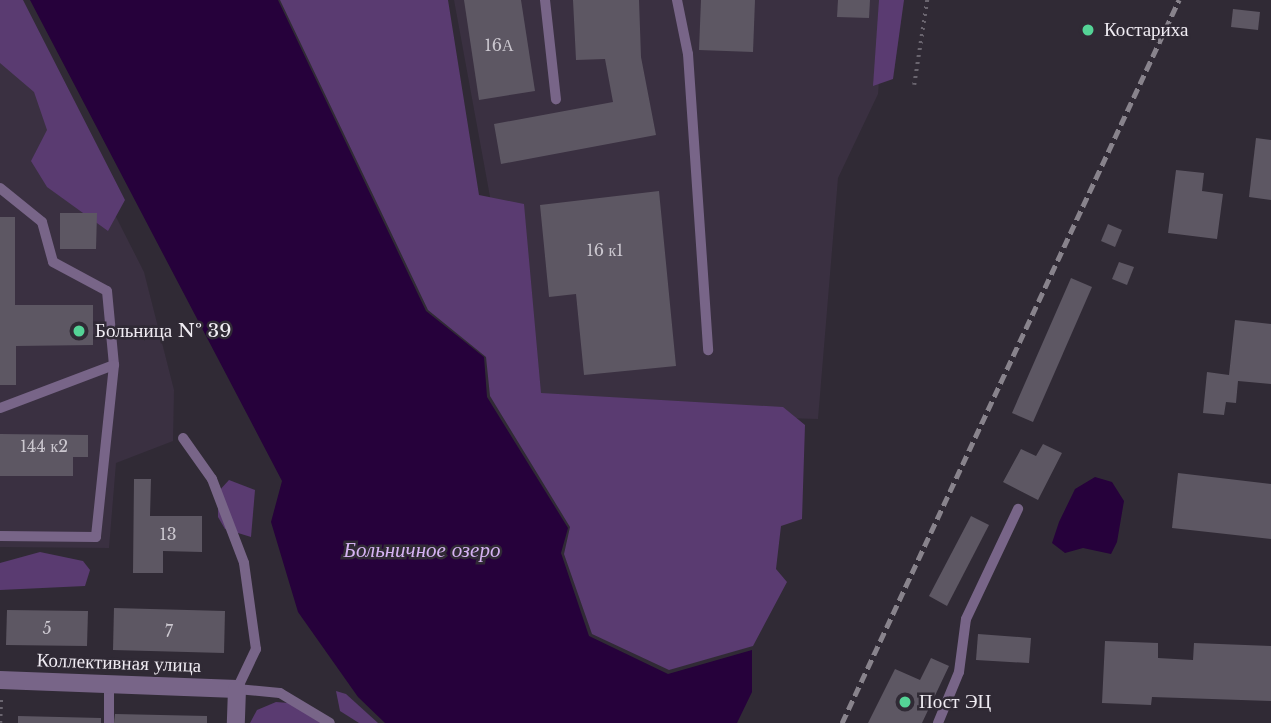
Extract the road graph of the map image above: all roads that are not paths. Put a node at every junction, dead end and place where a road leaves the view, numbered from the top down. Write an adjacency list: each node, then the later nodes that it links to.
1 (545, 0): 3 (lane)
2 (677, 0): 5 (lane)
3 (556, 99)
4 (0, 188): 6 (lane)
5 (708, 350)
6 (114, 365): 7 (lane); 10 (lane)
7 (0, 408)
8 (183, 438): 13 (lane)
9 (1018, 509): 17 (lane)
10 (0, 536)
11 (1, 680): 12 (street, Коллективная улица)
12 (109, 684): 13 (street, Коллективная улица); 15 (lane)
13 (237, 689): 14 (lane); 16 (street)
14 (326, 722)
15 (109, 723)
16 (236, 723)
17 (938, 723)

